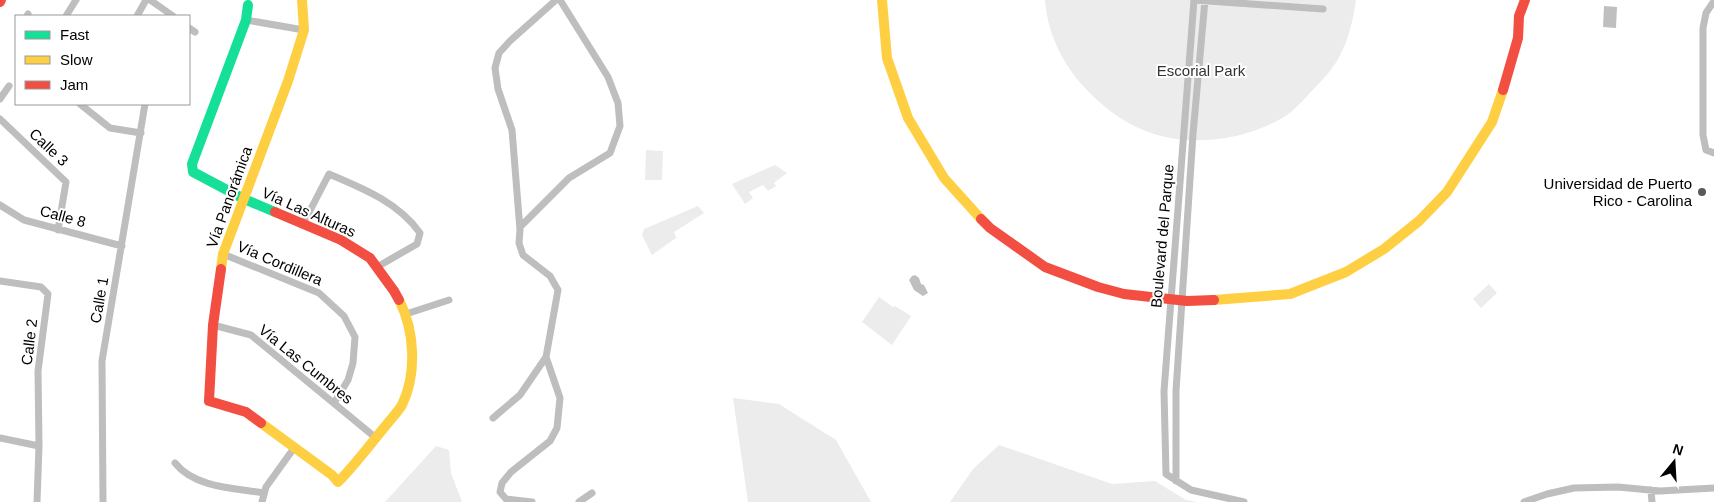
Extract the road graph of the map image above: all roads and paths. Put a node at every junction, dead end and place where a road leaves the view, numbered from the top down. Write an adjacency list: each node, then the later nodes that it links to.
1 (76, 0): 16 (street)
2 (146, 0): 17 (street)
3 (150, 0): 18 (street)
4 (302, 0): 21 (street, Vía Panorámica)
5 (558, 0): 32 (street); 32 (street)
6 (882, 0): 39 (street)
7 (1194, 0): 11 (street); 39 (street, Boulevard del Parque)
8 (1517, 0): 19 (street)
9 (1525, 0): 19 (street)
10 (1708, 0): 14 (street)
11 (1205, 1): 15 (street); 39 (street, Boulevard del Parque)
12 (1714, 1): 14 (street)
13 (248, 5): 20 (street)
14 (1709, 8): 28 (street)
15 (1322, 9)
16 (67, 15)
17 (138, 15)
18 (172, 15)
19 (1519, 16): 39 (street)
20 (246, 20): 21 (street); 29 (street, Vía Las Alturas)
21 (304, 30): 29 (street, Vía Panorámica)
22 (9, 86): 23 (street)
23 (0, 99)
24 (81, 105): 27 (street)
25 (145, 105): 27 (street, Calle 1)
26 (0, 120): 33 (street, Calle 3)
27 (141, 134): 34 (street, Calle 1)
28 (1714, 153)
29 (244, 199): 31 (street, Vía Las Alturas); 35 (street, Vía Panorámica)
30 (0, 205): 33 (street, Calle 8)
31 (303, 224): 36 (street, Vía Las Alturas); 36 (street)
32 (520, 227): 42 (street)
33 (58, 230): 34 (street, Calle 8)
34 (122, 246): 56 (street, Calle 1)
35 (223, 254): 41 (street, Vía Panorámica); 43 (street, Vía Cordillera)
36 (377, 267): 40 (street, Vía Las Alturas)
37 (0, 281): 47 (street, Calle 2)
38 (449, 300): 40 (street)
39 (1176, 300): 50 (street); 50 (street, Boulevard del Parque)
40 (406, 314): 46 (street, Vía Las Alturas)
41 (213, 325): 43 (street, Vía Las Cumbres); 48 (street, Vía Panorámica)
42 (546, 357): 44 (street); 58 (street)
43 (334, 403): 46 (street, Vía Las Cumbres)
44 (493, 418)
45 (0, 438): 47 (street)
46 (376, 438): 48 (street, Vía Las Alturas)
47 (39, 446): 55 (street, Calle 2)
48 (294, 448): 53 (street)
49 (175, 463): 53 (street)
50 (1176, 481): 60 (street)
51 (1714, 488): 52 (street)
52 (1651, 490): 61 (street); 62 (street)
53 (264, 493): 57 (street)
54 (592, 493): 59 (street)
55 (37, 502)
56 (103, 502)
57 (262, 502)
58 (532, 502)
59 (579, 502)
60 (1244, 502)
61 (1524, 502)
62 (1652, 502)

